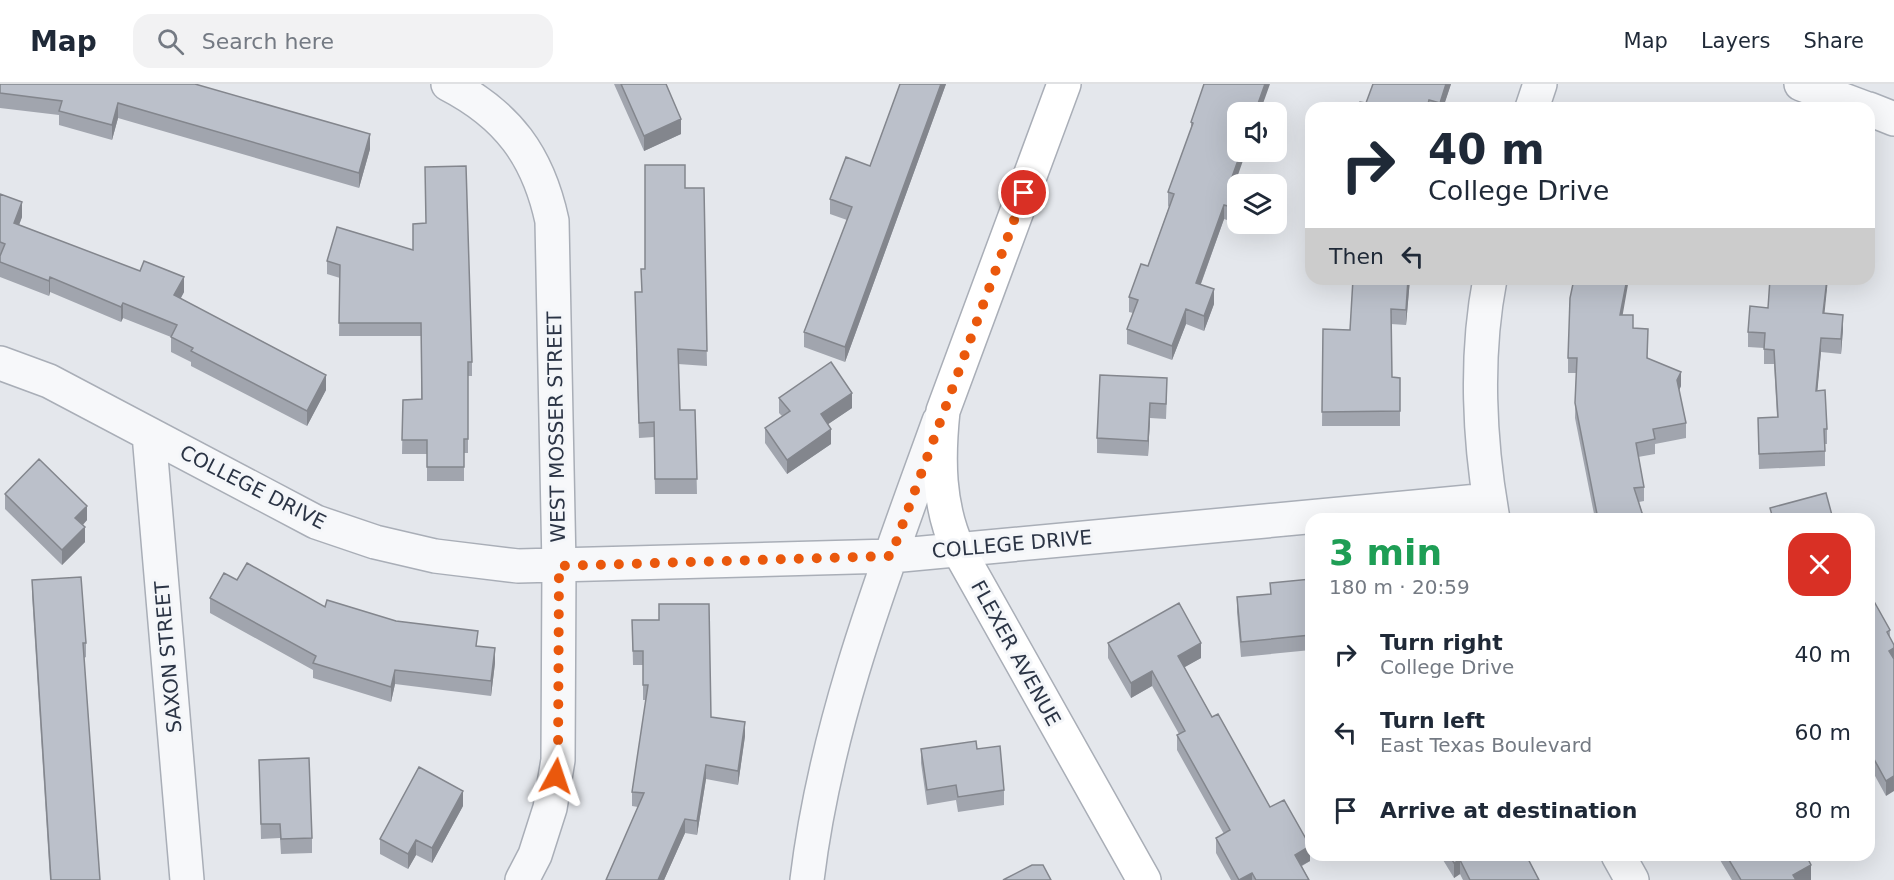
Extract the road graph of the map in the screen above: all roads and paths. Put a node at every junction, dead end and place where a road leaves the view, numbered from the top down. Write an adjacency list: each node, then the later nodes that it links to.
1 (448, 84): 18 (street, WEST MOSSER STREET)
2 (1064, 84): 11 (street, FLEXER AVENUE)
3 (1540, 84): 5 (street)
4 (1801, 84): 6 (street)
5 (1534, 102)
6 (1849, 102)
7 (1875, 112): 8 (street)
8 (1894, 119)
9 (1489, 285): 13 (street)
10 (0, 363): 12 (street, COLLEGE DRIVE)
11 (943, 411): 16 (street, FLEXER AVENUE); 17 (street)
12 (149, 434): 18 (street, COLLEGE DRIVE); 20 (street, SAXON STREET)
13 (1491, 509): 14 (street, COLLEGE DRIVE)
14 (1438, 513)
15 (1305, 523): 16 (street, COLLEGE DRIVE)
16 (958, 549): 17 (street, COLLEGE DRIVE); 23 (street, FLEXER AVENUE)
17 (891, 556): 18 (street, COLLEGE DRIVE); 22 (street)
18 (559, 566): 21 (street, WEST MOSSER STREET)
19 (1621, 861): 24 (street)
20 (187, 880)
21 (522, 880)
22 (807, 880)
23 (1144, 880)
24 (1632, 880)

